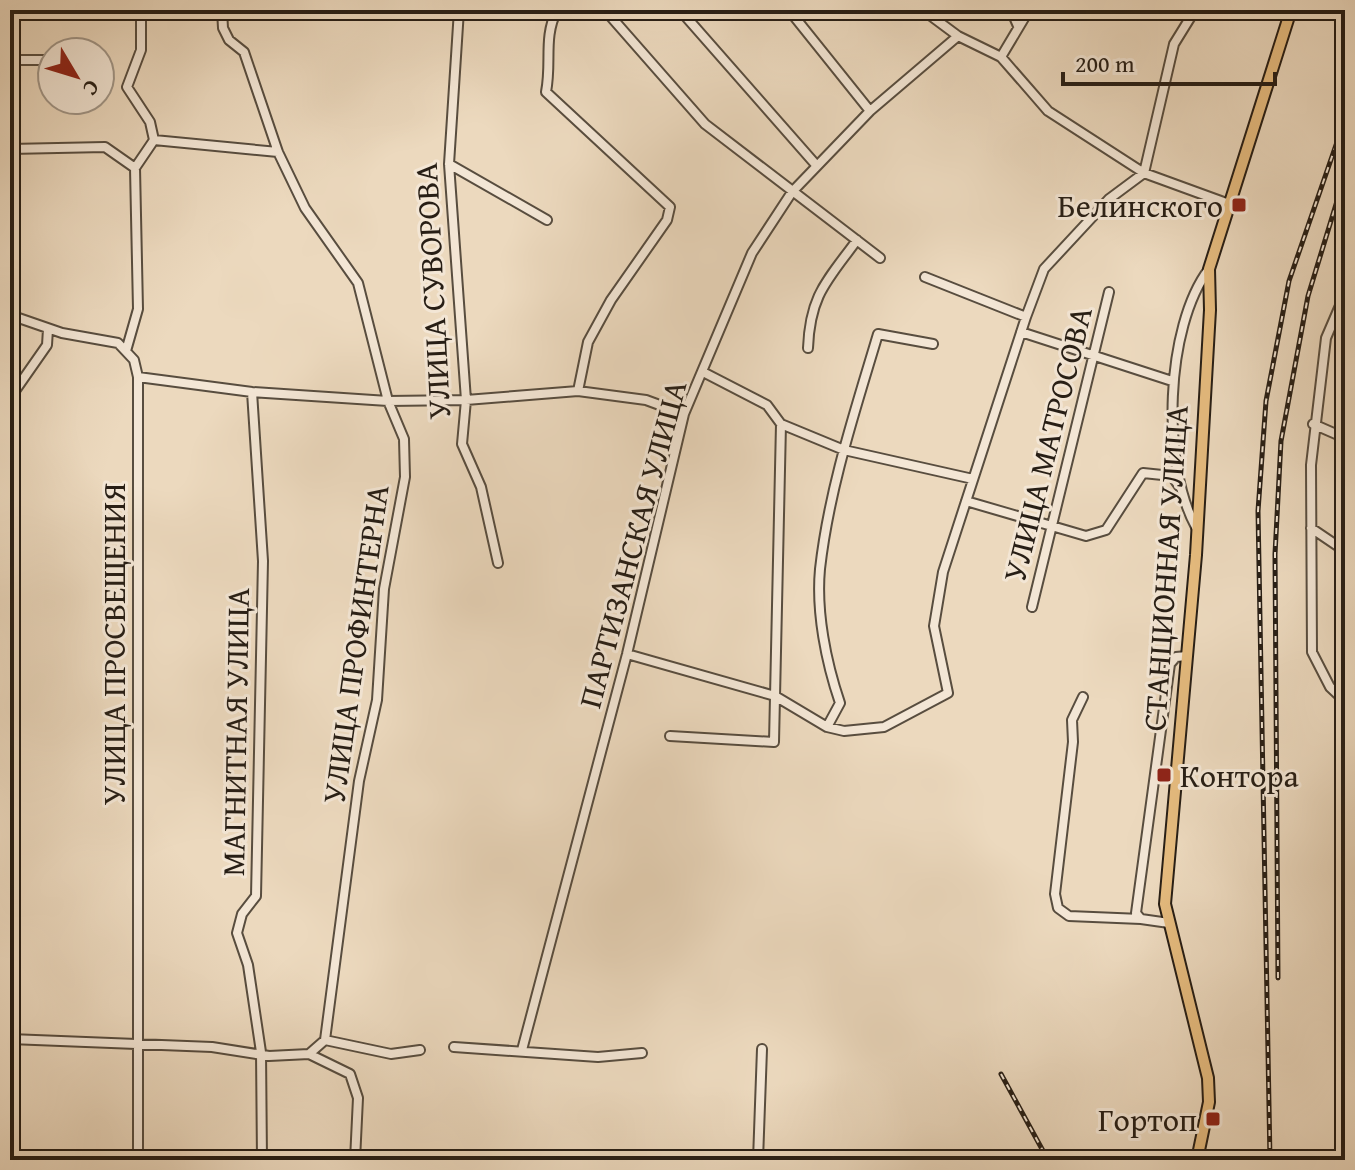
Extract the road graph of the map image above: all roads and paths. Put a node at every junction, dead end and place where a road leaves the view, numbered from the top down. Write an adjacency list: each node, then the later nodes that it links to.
1 (141, 10): 19 (street)
2 (222, 10): 21 (street, УЛИЦА ПРОФИНТЕРНА)
3 (459, 10): 22 (street, УЛИЦА СУВОРОВА)
4 (557, 10): 46 (street)
5 (605, 10): 26 (street)
6 (680, 10): 23 (street)
7 (789, 10): 18 (street)
8 (923, 10): 14 (street)
9 (1011, 10): 13 (street)
10 (1029, 10): 13 (street)
11 (1195, 10): 25 (street)
12 (1291, 10): 27 (main road, СТАНЦИОННАЯ УЛИЦА)
13 (1018, 26): 15 (street)
14 (958, 36): 15 (street); 18 (street, ПАРТИЗАНСКАЯ УЛИЦА)
15 (1001, 57): 25 (street)
16 (10, 60): 17 (street)
17 (36, 60)
18 (870, 111): 23 (street, ПАРТИЗАНСКАЯ УЛИЦА)
19 (154, 140): 21 (street); 24 (street)
20 (10, 149): 24 (street)
21 (278, 152): 50 (street, УЛИЦА ПРОФИНТЕРНА)
22 (449, 164): 28 (street); 49 (street, УЛИЦА СУВОРОВА)
23 (817, 166): 26 (street, ПАРТИЗАНСКАЯ УЛИЦА)
24 (135, 168): 41 (street)
25 (1144, 173): 27 (street); 36 (street)
26 (792, 192): 29 (street); 43 (street, ПАРТИЗАНСКАЯ УЛИЦА)
27 (1229, 204): 31 (main road, СТАНЦИОННАЯ УЛИЦА)
28 (547, 220)
29 (857, 240): 30 (street); 40 (street)
30 (880, 258)
31 (1210, 265): 45 (street); 60 (main road, СТАНЦИОННАЯ УЛИЦА)
32 (925, 277): 36 (street)
33 (1109, 292): 42 (street, УЛИЦА МАТРОСОВА)
34 (1345, 294): 53 (street)
35 (10, 315): 37 (street)
36 (1026, 317): 38 (street)
37 (48, 329): 41 (street); 48 (street)
38 (1021, 332): 42 (street); 56 (street)
39 (933, 344): 55 (street)
40 (808, 348)
41 (126, 351): 44 (street, УЛИЦА ПРОСВЕЩЕНИЯ)
42 (1093, 353): 45 (street); 59 (street, УЛИЦА МАТРОСОВА)
43 (703, 372): 51 (street, ПАРТИЗАНСКАЯ УЛИЦА); 52 (street)
44 (138, 377): 47 (street); 76 (street, УЛИЦА ПРОСВЕЩЕНИЯ)
45 (1172, 381): 57 (street)
46 (578, 391): 49 (street); 51 (street)
47 (252, 392): 50 (street); 81 (street, МАГНИТНАЯ УЛИЦА)
48 (10, 398)
49 (466, 400): 50 (street); 63 (street, УЛИЦА СУВОРОВА)
50 (388, 401): 75 (street, УЛИЦА ПРОФИНТЕРНА)
51 (684, 414): 65 (street, ПАРТИЗАНСКАЯ УЛИЦА)
52 (781, 424): 55 (street); 67 (street)
53 (1313, 424): 54 (street); 61 (street)
54 (1345, 438)
55 (844, 450): 56 (street); 70 (street)
56 (973, 479): 58 (street)
57 (1180, 487): 59 (street); 60 (street)
58 (966, 501): 59 (street); 70 (street)
59 (1052, 525): 64 (street, УЛИЦА МАТРОСОВА)
60 (1196, 527): 66 (main road, СТАНЦИОННАЯ УЛИЦА)
61 (1311, 528): 62 (street); 69 (street)
62 (1345, 551)
63 (498, 563)
64 (1032, 607)
65 (627, 654): 67 (street); 80 (street, ПАРТИЗАНСКАЯ УЛИЦА)
66 (1187, 656): 72 (street); 73 (main road, СТАНЦИОННАЯ УЛИЦА)
67 (775, 696): 70 (street); 71 (street)
68 (1083, 697): 72 (street)
69 (1345, 701)
70 (827, 727)
71 (670, 736)
72 (1141, 919): 73 (street)
73 (1169, 923): 88 (main road, СТАНЦИОННАЯ УЛИЦА)
74 (10, 1039): 76 (street)
75 (325, 1040): 79 (street); 83 (street)
76 (138, 1046): 81 (street); 84 (street, УЛИЦА ПРОСВЕЩЕНИЯ)
77 (454, 1047): 80 (street)
78 (762, 1049): 87 (street)
79 (420, 1050)
80 (522, 1050): 82 (street)
81 (261, 1052): 83 (street); 85 (street, МАГНИТНАЯ УЛИЦА)
82 (642, 1053)
83 (309, 1054): 86 (street)
84 (138, 1160)
85 (262, 1160)
86 (355, 1160)
87 (758, 1160)
88 (1197, 1160)

